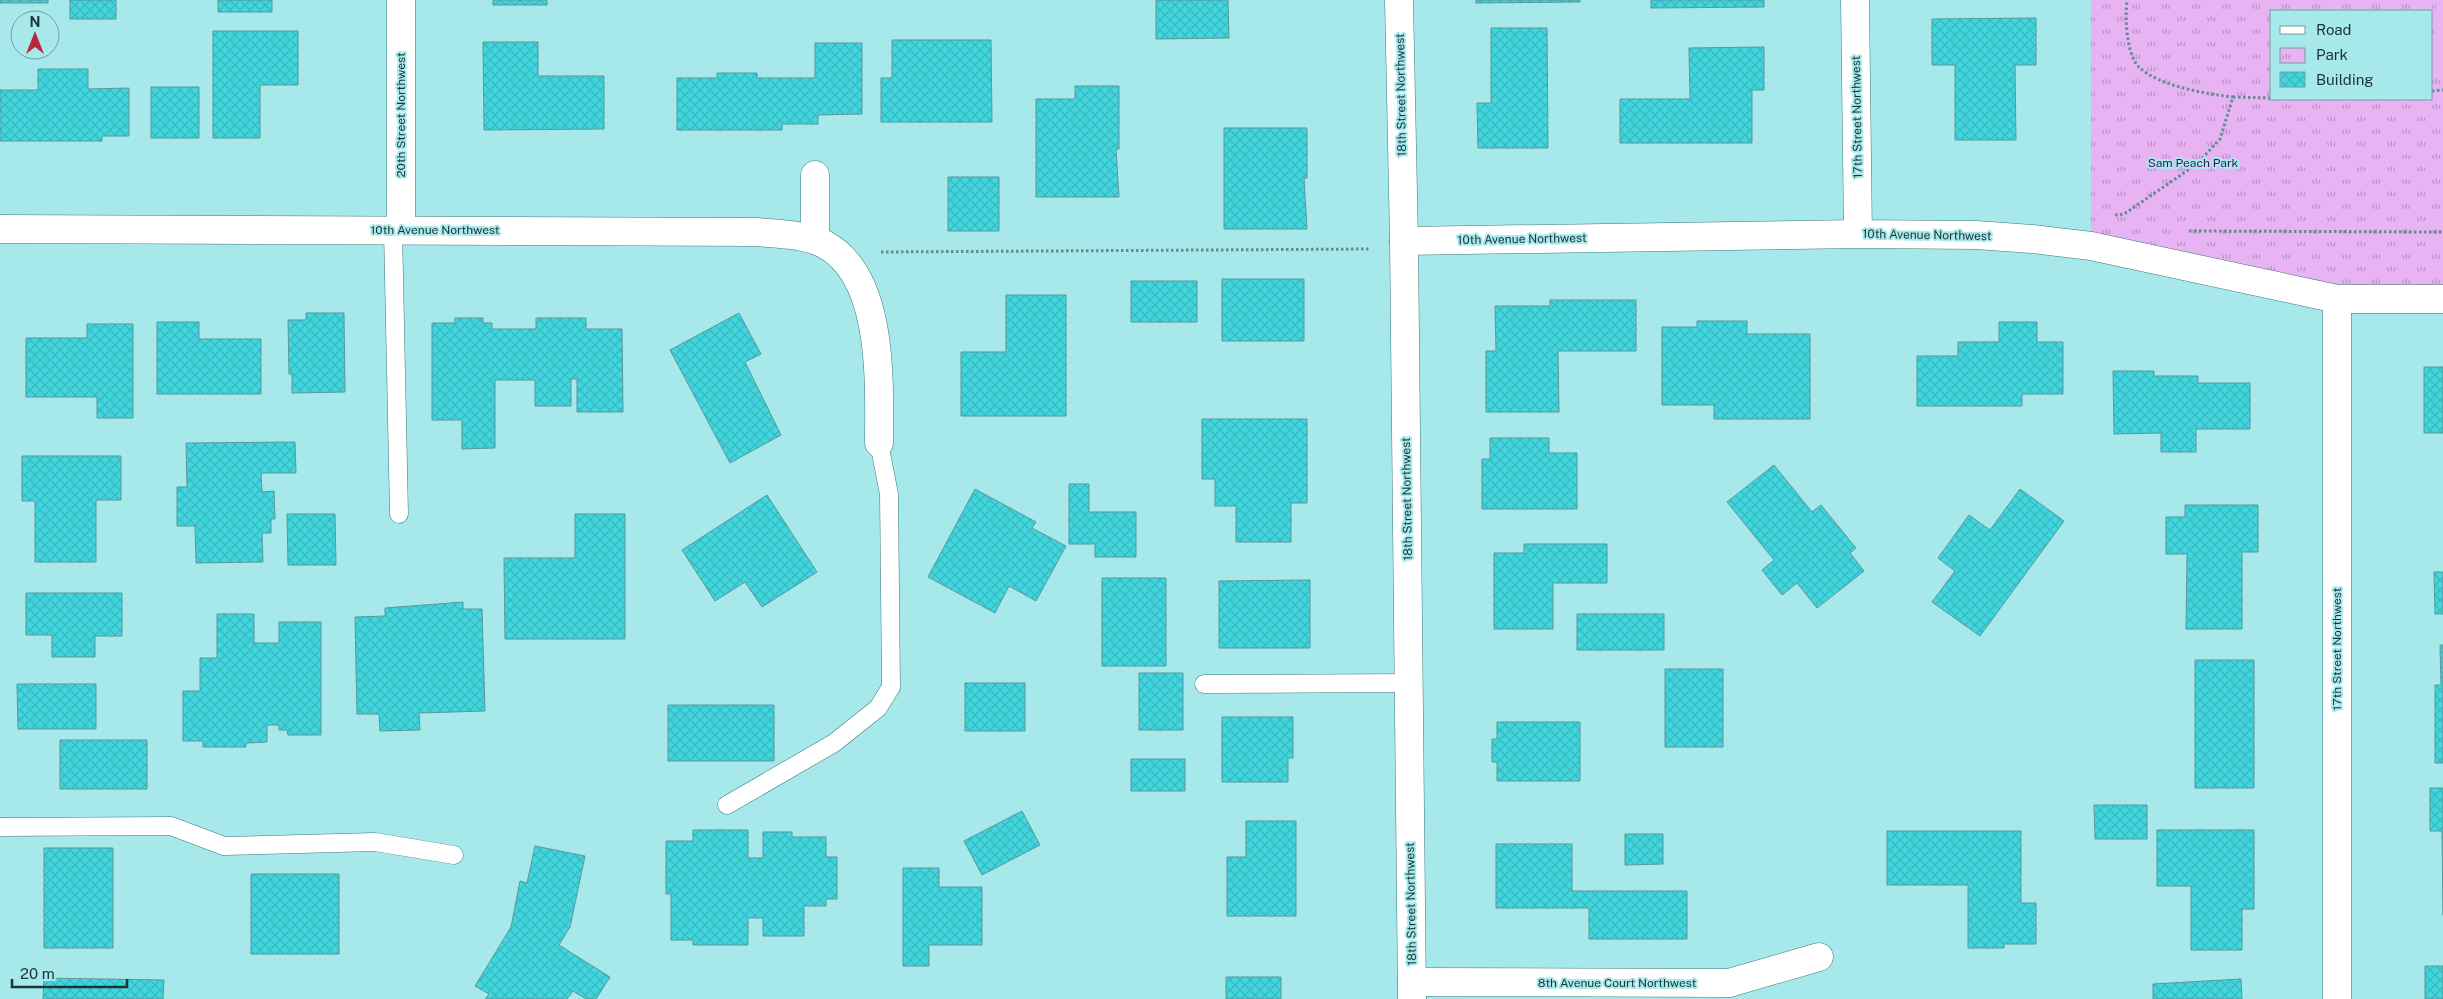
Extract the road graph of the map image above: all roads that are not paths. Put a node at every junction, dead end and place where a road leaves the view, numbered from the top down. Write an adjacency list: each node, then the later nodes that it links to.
1 (401, 0): 6 (street, 20th Street Northwest)
2 (1399, 0): 8 (street, 18th Street Northwest)
3 (1855, 0): 7 (street, 17th Street Northwest)
4 (815, 175): 9 (street)
5 (0, 229): 6 (street, 10th Avenue Northwest)
6 (397, 230): 9 (street, 10th Avenue Northwest); 13 (lane)
7 (1858, 234): 8 (street, 10th Avenue Northwest); 10 (street, 10th Avenue Northwest)
8 (1404, 241): 14 (street, 18th Street Northwest)
9 (825, 246): 12 (street)
10 (2337, 298): 11 (street, 10th Avenue Northwest); 21 (street, 17th Street Northwest)
11 (2443, 299)
12 (879, 444): 16 (lane)
13 (399, 514)
14 (1409, 683): 15 (lane); 20 (street, 18th Street Northwest)
15 (1204, 684)
16 (727, 805)
17 (0, 827): 18 (lane)
18 (454, 855)
19 (1819, 957): 20 (street, 8th Avenue Court Northwest)
20 (1412, 991)
21 (2337, 999)

